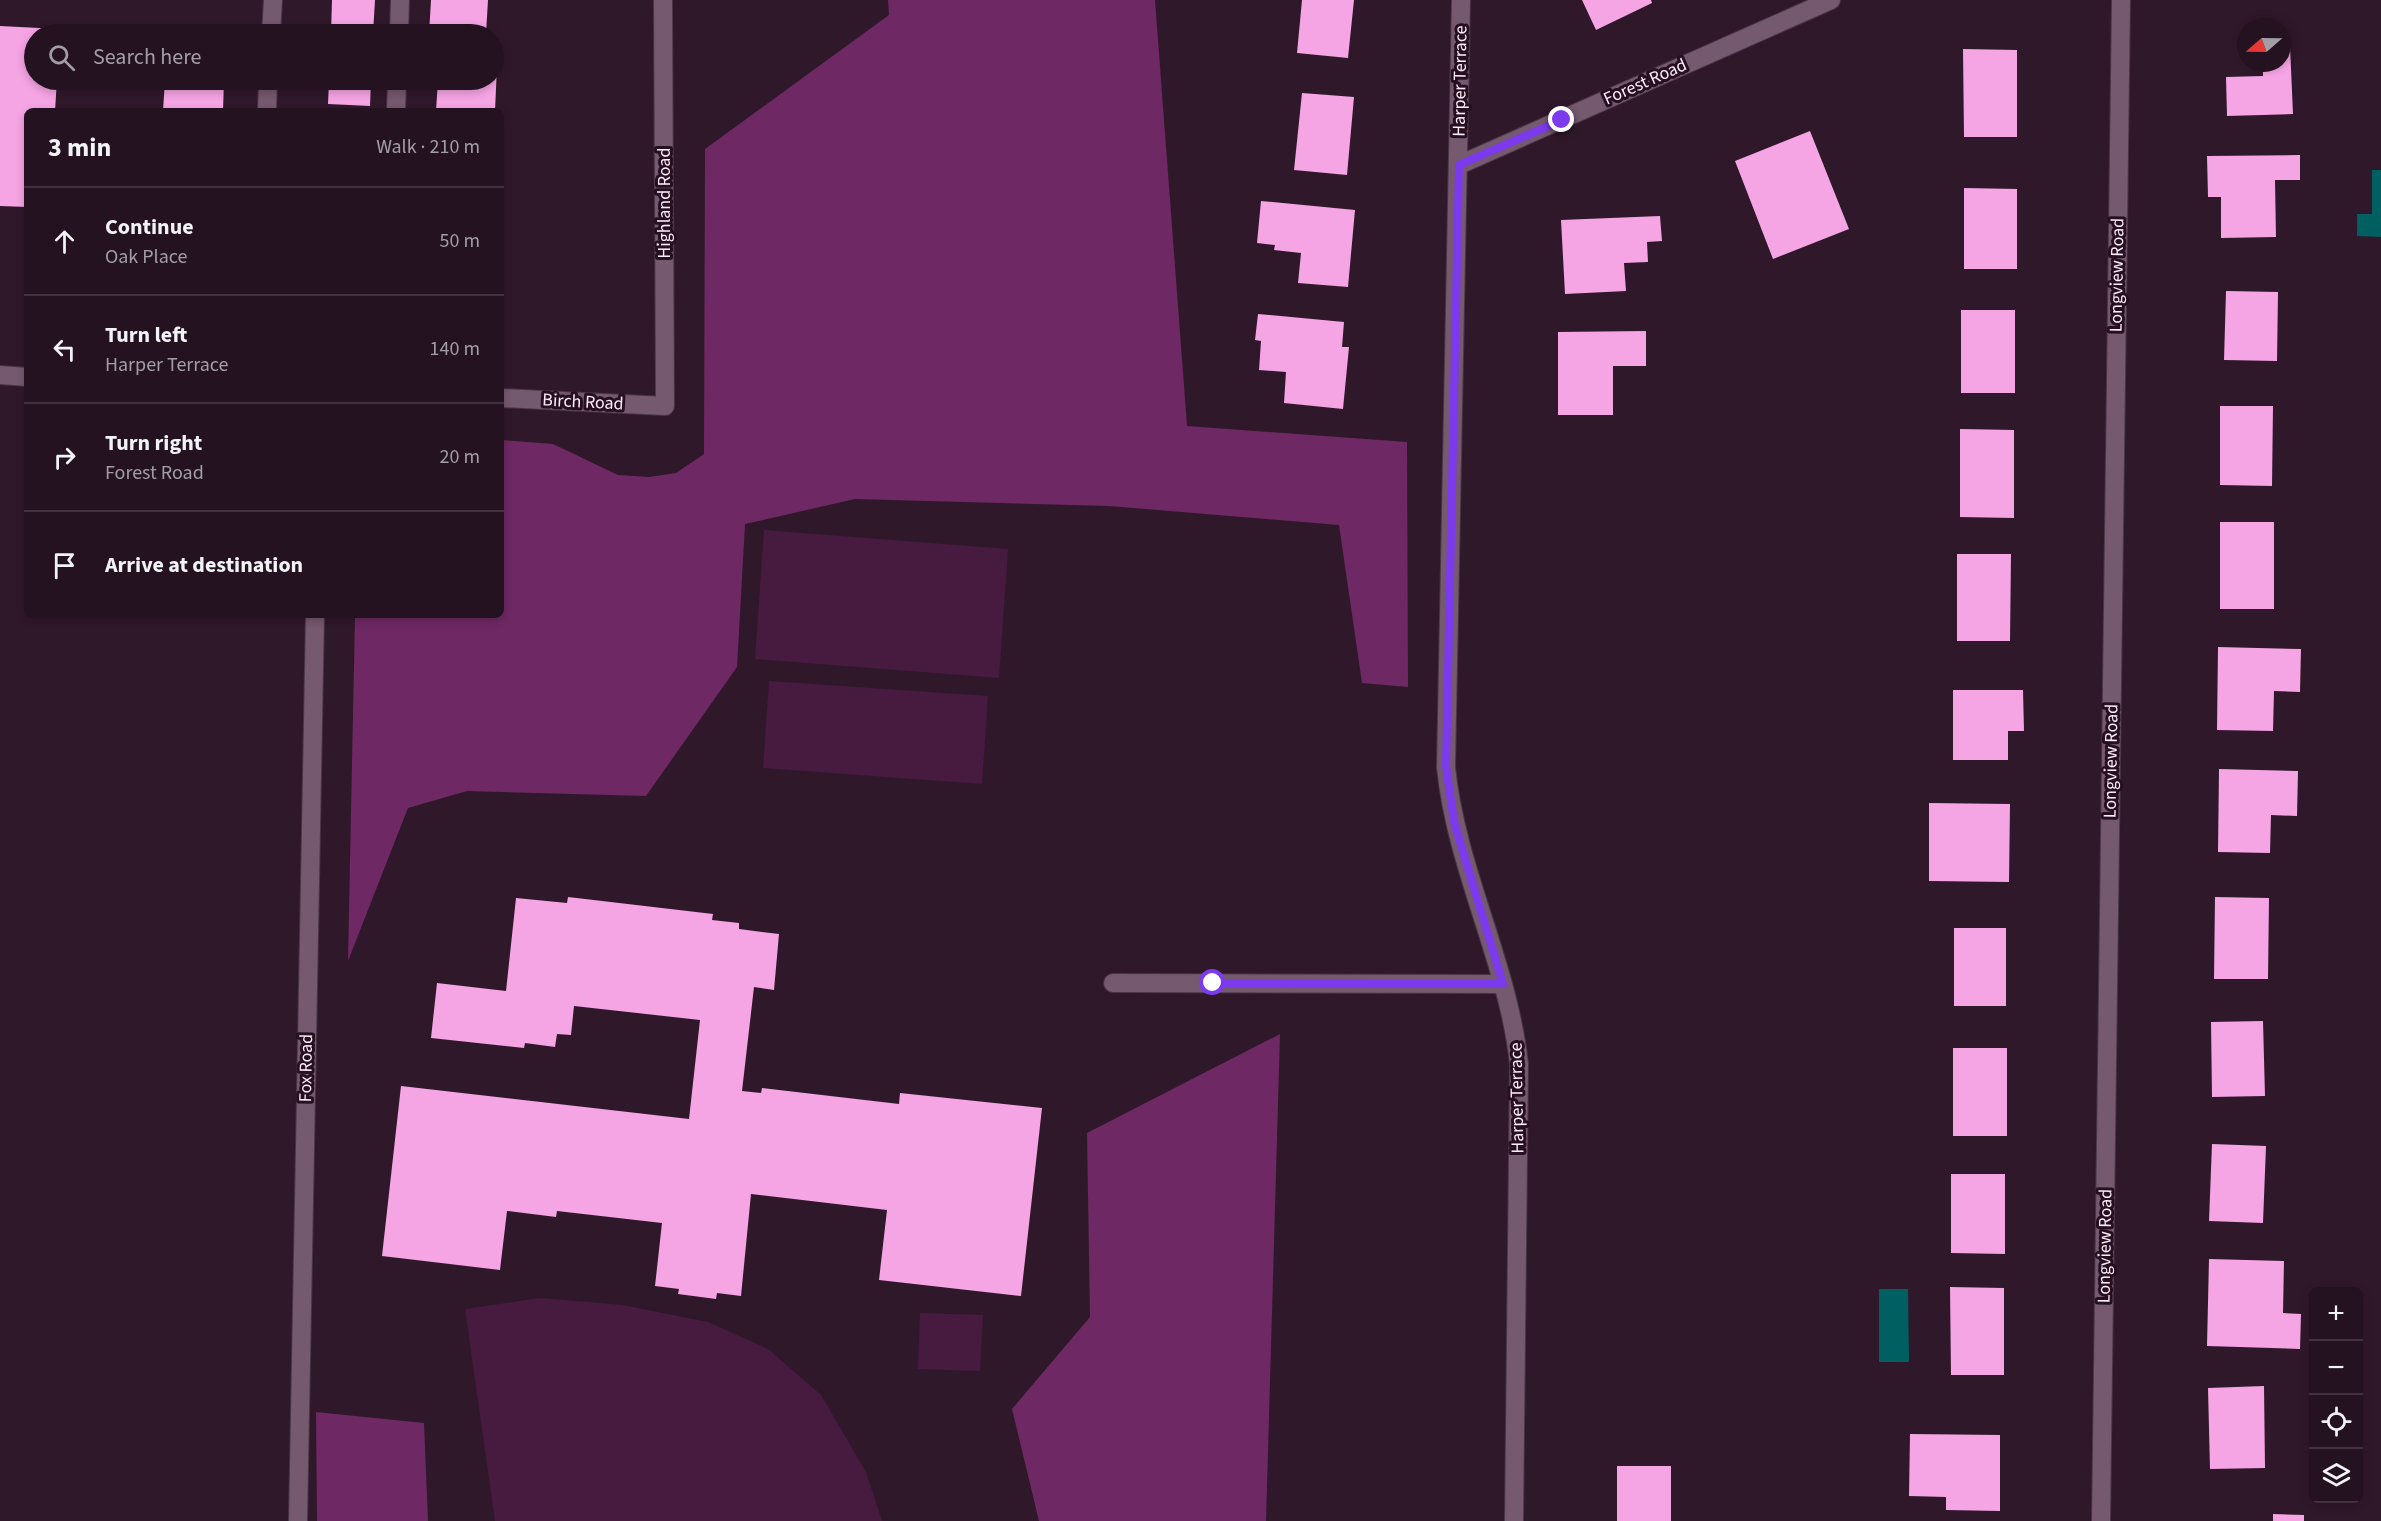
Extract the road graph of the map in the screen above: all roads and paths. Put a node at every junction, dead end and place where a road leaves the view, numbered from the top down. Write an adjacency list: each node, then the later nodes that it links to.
1 (273, 0): 7 (street)
2 (400, 0): 8 (street)
3 (663, 0): 17 (street, Highland Road)
4 (1461, 0): 13 (street, Harper Terrace)
5 (1831, 0): 13 (street, Forest Road)
6 (2121, 0): 23 (street, Longview Road)
7 (272, 24)
8 (399, 24)
9 (268, 90): 11 (street)
10 (397, 90): 12 (street)
11 (267, 108)
12 (396, 108)
13 (1459, 165): 20 (street, Harper Terrace)
14 (0, 375): 15 (street)
15 (24, 376)
16 (504, 398): 17 (street, Birch Road)
17 (665, 406)
18 (315, 618): 21 (street, Fox Road)
19 (1113, 983): 20 (street)
20 (1503, 984): 22 (street, Harper Terrace)
21 (298, 1521)
22 (1514, 1521)
23 (2101, 1521)

